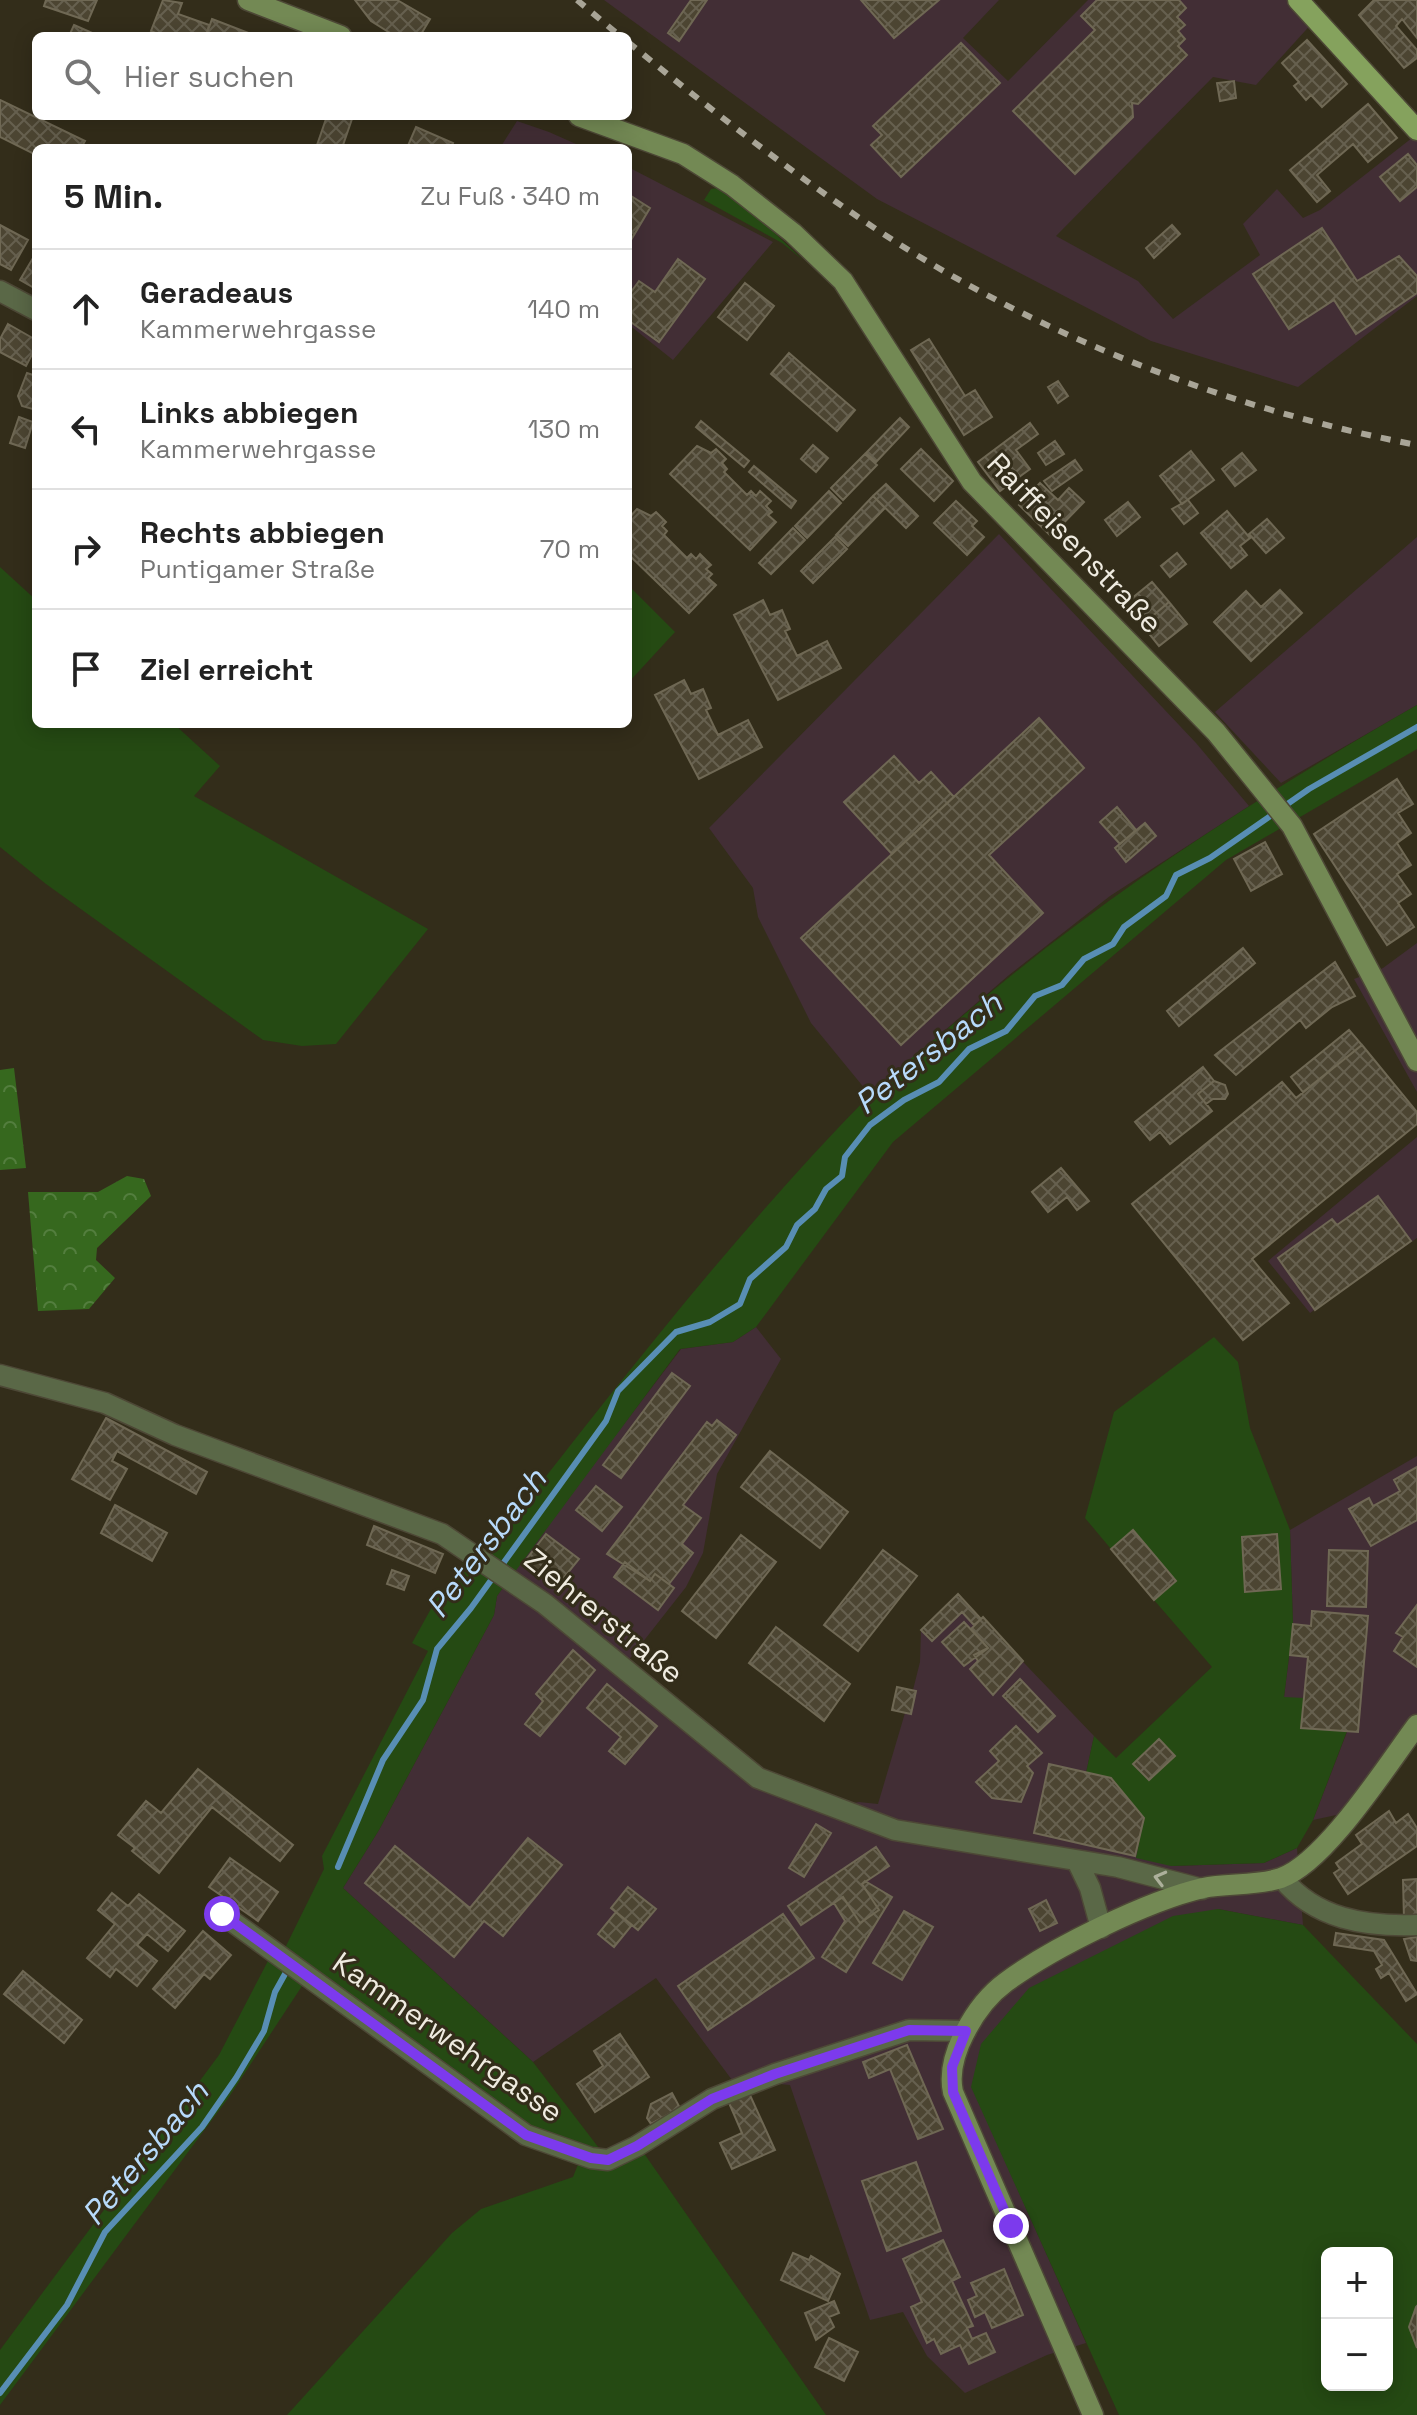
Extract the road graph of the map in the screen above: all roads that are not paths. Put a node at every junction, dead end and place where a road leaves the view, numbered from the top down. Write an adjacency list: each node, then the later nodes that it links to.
1 (248, 0): 3 (street)
2 (1298, 0): 5 (main road)
3 (331, 32)
4 (590, 120): 8 (street, Raiffeisenstraße)
5 (1417, 130)
6 (0, 291): 7 (street)
7 (32, 308)
8 (1417, 1061)
9 (0, 1375): 11 (street, Ziehrerstraße)
10 (1417, 1725): 12 (street)
11 (1078, 1863): 13 (street, Ziehrerstraße, one-way to 11); 16 (street)
12 (1282, 1878): 13 (street); 15 (street)
13 (1202, 1889): 16 (street)
14 (222, 1914): 17 (street, Kammerwehrgasse)
15 (1417, 1925)
16 (1101, 1928): 17 (street)
17 (966, 2031): 18 (street)
18 (1093, 2415)

